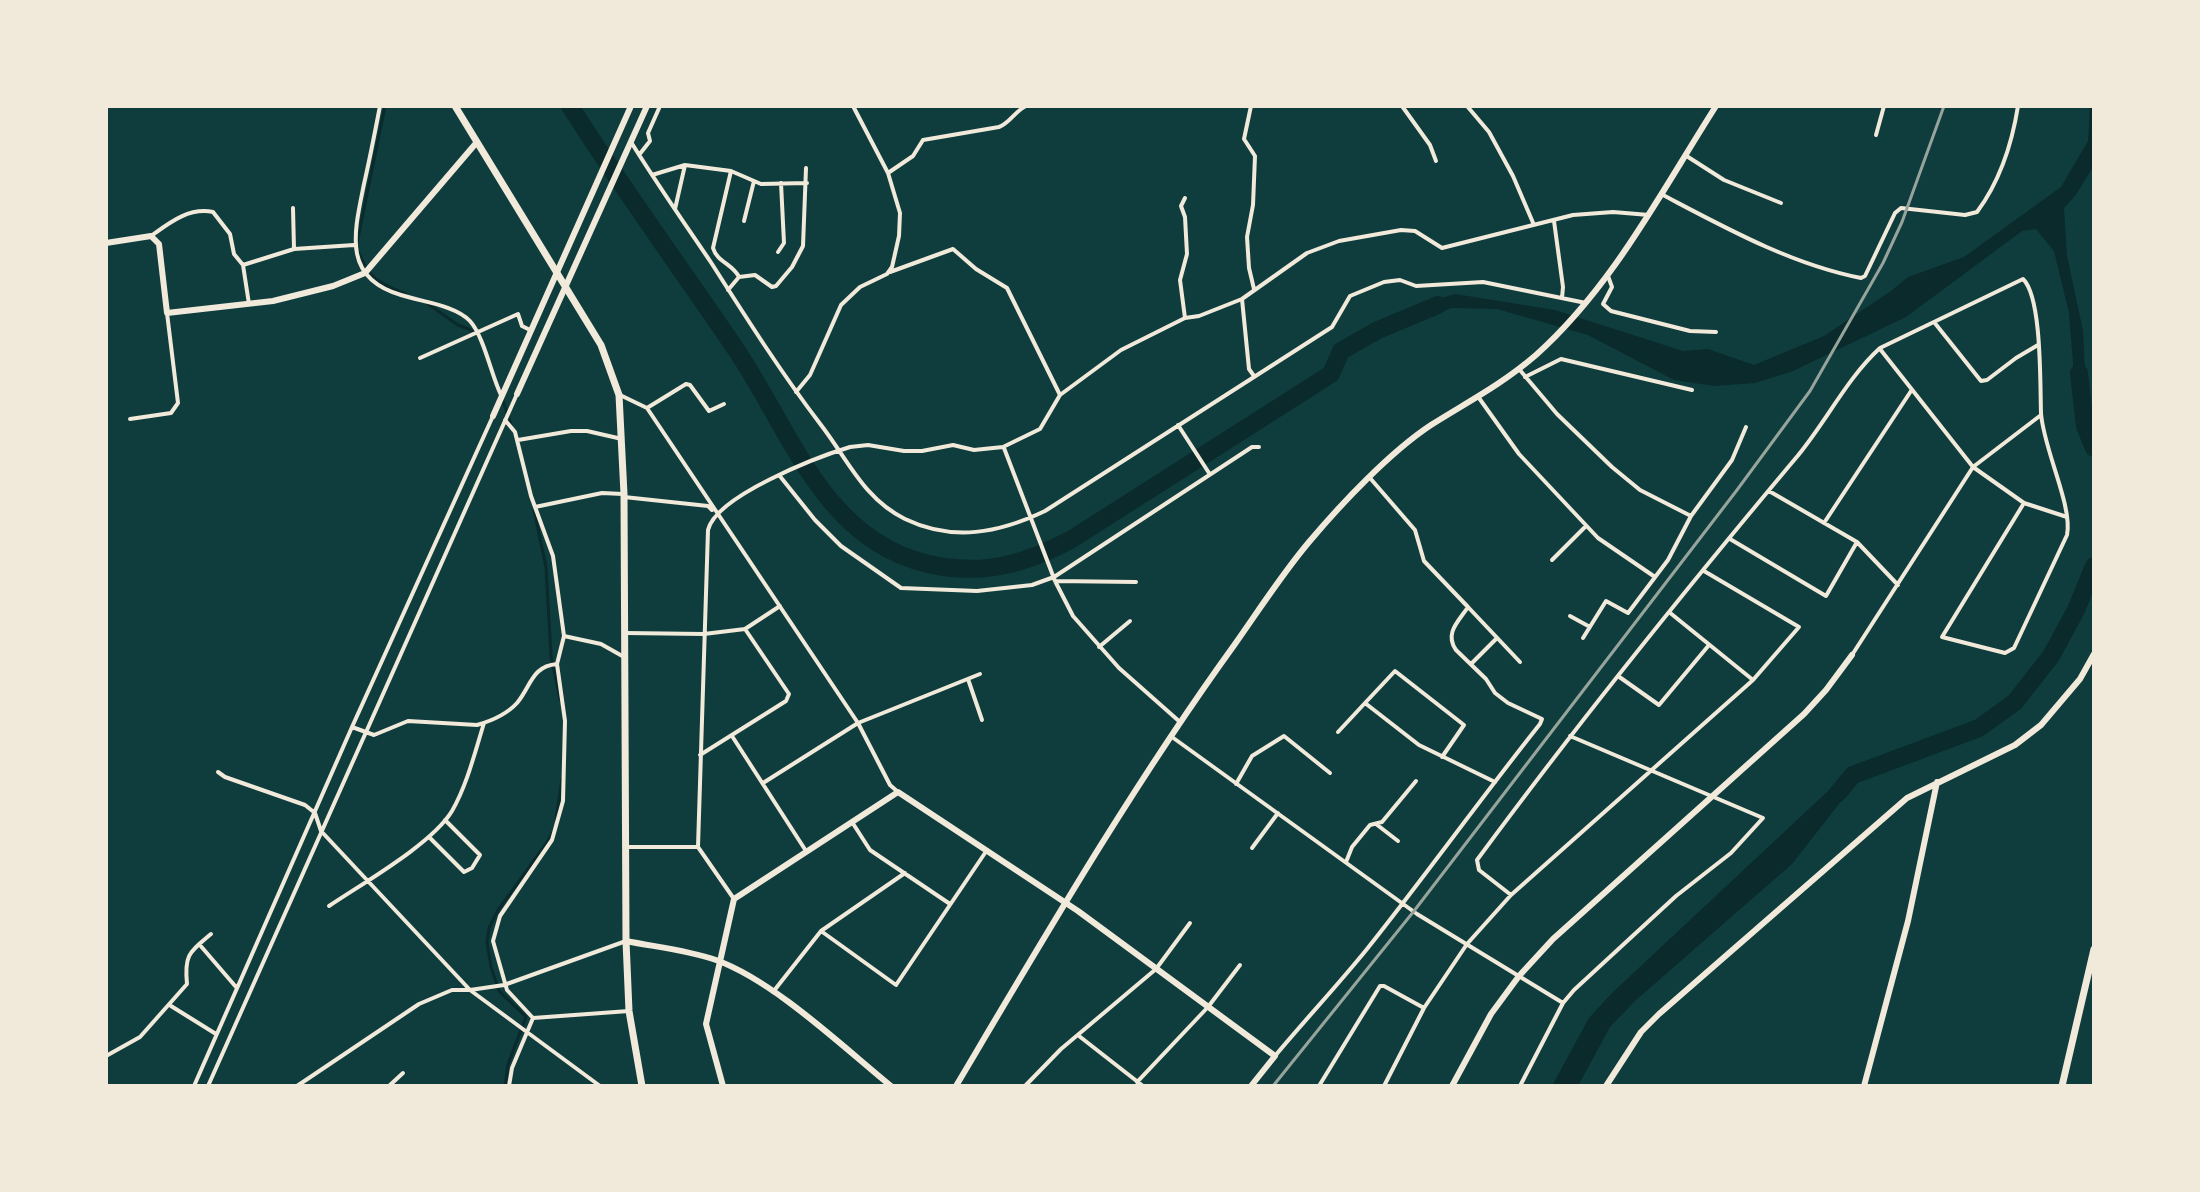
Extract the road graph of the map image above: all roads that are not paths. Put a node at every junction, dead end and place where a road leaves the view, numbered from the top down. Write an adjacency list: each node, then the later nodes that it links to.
1 (380, 106): 39 (street)
2 (455, 106): 15 (main road)
3 (631, 106): 44 (street)
4 (647, 106): 16 (street)
5 (660, 106): 17 (street)
6 (853, 106): 23 (street)
7 (1026, 106): 23 (street)
8 (1251, 106): 49 (street)
9 (1402, 106): 19 (street)
10 (1467, 106): 36 (street)
11 (1716, 106): 18 (street)
12 (1884, 106): 14 (street)
13 (2018, 106): 28 (street)
14 (1876, 135)
15 (477, 142): 43 (street); 44 (main road)
16 (630, 144): 17 (street); 48 (street)
17 (639, 155): 24 (street)
18 (1685, 155): 28 (street); 30 (street)
19 (1436, 161)
20 (685, 165): 22 (street); 24 (street); 32 (street)
21 (806, 168): 27 (street)
22 (731, 171): 25 (street); 47 (street)
23 (888, 173): 45 (street)
24 (652, 175): 32 (street)
25 (754, 181): 26 (street); 35 (street)
26 (781, 183): 27 (street); 41 (street)
27 (807, 183): 47 (street)
28 (1661, 194): 33 (street)
29 (1185, 198): 56 (street)
30 (1781, 203)
31 (293, 208): 40 (street)
32 (675, 209): 50 (street)
33 (1649, 215): 34 (street); 46 (street)
34 (1554, 220): 36 (street); 51 (street)
35 (744, 221)
36 (1534, 225): 49 (street)
37 (151, 236): 38 (street); 42 (street); 55 (street)
38 (106, 243)
39 (354, 245): 40 (street); 43 (street)
40 (294, 249): 42 (street)
41 (778, 252)
42 (243, 265): 54 (street)
43 (365, 273): 54 (street); 59 (street)
44 (557, 273): 48 (main road); 58 (street)
45 (888, 273): 69 (street); 72 (street)
46 (1608, 276): 53 (street); 60 (street)
47 (739, 277): 50 (street)
48 (565, 287): 70 (street); 71 (main road)
49 (1254, 289): 52 (street)
50 (728, 290): 69 (street)
51 (1562, 298): 53 (street); 65 (street)
52 (1242, 299): 56 (street); 65 (street)
53 (1586, 303): 64 (street)
54 (249, 304): 55 (street)
55 (167, 313): 79 (street)
56 (1185, 318): 72 (street)
57 (1934, 322): 61 (street); 61 (street); 62 (street)
58 (530, 330): 59 (street); 73 (street)
59 (476, 332): 63 (street); 73 (street)
60 (1716, 332)
61 (2038, 345): 77 (street)
62 (1880, 348): 68 (street); 92 (street)
63 (420, 358)
64 (1519, 369): 66 (street); 74 (street)
65 (1254, 376): 81 (street)
66 (1525, 377): 67 (street); 97 (street)
67 (1692, 390)
68 (1912, 391): 88 (street); 100 (street)
69 (796, 392): 87 (street)
70 (517, 394): 80 (street)
71 (619, 395): 76 (street); 83 (main road)
72 (1060, 395): 85 (street)
73 (502, 396): 78 (street)
74 (1479, 398): 91 (street); 101 (street)
75 (724, 404): 76 (street)
76 (647, 408): 96 (street)
77 (2041, 415): 88 (street); 99 (street)
78 (493, 416): 141 (street)
79 (130, 419)
80 (505, 420): 84 (street); 143 (street)
81 (1178, 425): 89 (street); 98 (street)
82 (1746, 427): 97 (street)
83 (623, 439): 84 (street); 93 (main road)
84 (518, 440): 95 (street)
85 (1003, 447): 87 (street); 98 (street)
86 (1259, 447): 89 (street)
87 (838, 450): 90 (street); 98 (street)
88 (1973, 467): 94 (street); 109 (street)
89 (1209, 473): 107 (street)
90 (779, 475): 96 (street); 107 (street)
91 (1370, 478): 111 (street); 137 (street)
92 (1769, 491): 100 (street); 102 (street)
93 (624, 495): 95 (street); 96 (street); 117 (main road)
94 (2024, 503): 99 (street); 99 (street)
95 (535, 507): 119 (street)
96 (717, 514): 110 (street); 118 (street)
97 (1691, 516): 106 (street)
98 (1030, 517): 107 (street)
99 (2067, 517)
100 (1824, 523): 103 (street)
101 (1586, 526): 104 (street); 106 (street)
102 (1730, 539): 103 (street); 105 (street)
103 (1857, 542): 109 (street)
104 (1552, 560)
105 (1704, 571): 112 (street); 133 (street)
106 (1655, 577): 115 (street)
107 (1054, 579): 108 (street); 123 (street)
108 (1136, 582)
109 (1898, 585): 125 (street)
110 (780, 606): 116 (street); 139 (street)
111 (1468, 607): 121 (street); 129 (street)
112 (1669, 612): 122 (street); 131 (street)
113 (1570, 616): 115 (street)
114 (1130, 621): 123 (street)
115 (1590, 627): 120 (street)
116 (745, 629): 118 (street); 144 (street)
117 (625, 633): 118 (street); 126 (main road)
118 (704, 634): 147 (street)
119 (564, 636): 126 (street); 128 (street)
120 (1583, 638)
121 (1496, 639): 127 (street); 129 (street)
122 (1709, 645): 131 (street); 133 (street)
123 (1099, 647): 137 (street)
124 (2094, 654): 154 (street)
125 (1852, 655): 158 (street)
126 (624, 657): 167 (main road)
127 (1520, 662)
128 (557, 664): 138 (street); 192 (street)
129 (1471, 664): 153 (street)
130 (980, 674): 132 (street)
131 (1618, 676): 146 (street)
132 (968, 679): 135 (street); 139 (street)
133 (1753, 680): 149 (street)
134 (1365, 703): 140 (street); 148 (street); 148 (street)
135 (982, 720)
136 (1337, 721): 140 (street)
137 (1180, 722): 145 (street)
138 (484, 723): 143 (street); 161 (street)
139 (858, 723): 155 (street); 157 (street)
140 (1344, 726): 142 (street)
141 (352, 727): 143 (street); 159 (street)
142 (1338, 732)
143 (365, 733): 164 (street)
144 (732, 736): 147 (street); 155 (street)
145 (1171, 736): 156 (street); 177 (street)
146 (1570, 736): 149 (street); 175 (street)
147 (700, 755): 168 (street)
148 (1442, 757): 153 (street)
149 (1651, 770): 158 (street); 175 (street)
150 (218, 772): 159 (street)
151 (1330, 773): 156 (street)
152 (1416, 781): 163 (street)
153 (1495, 782): 178 (street)
154 (1937, 782): 226 (street); 227 (street)
155 (763, 783): 171 (street)
156 (1236, 784): 160 (street)
157 (898, 792): 162 (street); 170 (street)
158 (1713, 796): 191 (street); 196 (street)
159 (315, 813): 164 (street); 193 (street)
160 (1278, 813): 169 (street); 172 (street)
161 (445, 820): 165 (street); 165 (street)
162 (852, 822): 171 (street); 173 (street)
163 (1376, 824): 166 (street); 172 (street)
164 (321, 831): 174 (street); 210 (street)
165 (429, 837): 174 (street)
166 (1398, 841)
167 (623, 847): 168 (street); 184 (main road)
168 (698, 847): 176 (street)
169 (1252, 848)
170 (987, 850): 177 (street); 179 (street)
171 (806, 851): 176 (street)
172 (1345, 863): 178 (street)
173 (905, 873): 179 (street); 182 (street)
174 (367, 880): 180 (street); 194 (street)
175 (1511, 895): 186 (street)
176 (734, 899): 188 (street)
177 (1067, 903): 190 (street); 218 (street)
178 (1402, 903): 186 (street); 206 (street)
179 (951, 904): 182 (street)
180 (329, 906)
181 (1190, 923): 190 (street)
182 (821, 931): 195 (street)
183 (211, 934): 185 (street)
184 (626, 941): 188 (street); 192 (street); 200 (main road)
185 (199, 944): 193 (street); 197 (street)
186 (1467, 944): 191 (street); 199 (street)
187 (2094, 949): 228 (main road)
188 (719, 961): 195 (street); 216 (street)
189 (1240, 965): 198 (street)
190 (1156, 969): 198 (street); 204 (street)
191 (1519, 976): 196 (street); 224 (street)
192 (504, 985): 194 (street); 201 (street)
193 (236, 987): 203 (street)
194 (470, 990): 202 (street); 211 (street)
195 (773, 992): 217 (street)
196 (1563, 1003): 225 (street)
197 (170, 1005): 203 (street); 205 (street)
198 (1208, 1007): 206 (street); 208 (street)
199 (1424, 1008): 222 (street); 223 (street)
200 (629, 1011): 201 (street); 215 (main road)
201 (533, 1018): 202 (street)
202 (527, 1031): 213 (street); 214 (street)
203 (216, 1034): 209 (street)
204 (1078, 1035): 208 (street); 219 (street)
205 (106, 1056)
206 (1275, 1056): 221 (street)
207 (403, 1073): 212 (street)
208 (1137, 1082): 220 (street)
209 (194, 1086)
210 (208, 1086)
211 (297, 1086)
212 (389, 1086)
213 (509, 1086)
214 (600, 1086)
215 (642, 1086)
216 (723, 1086)
217 (891, 1086)
218 (956, 1086)
219 (1026, 1086)
220 (1143, 1086)
221 (1251, 1086)
222 (1319, 1086)
223 (1384, 1086)
224 (1452, 1086)
225 (1520, 1086)
226 (1606, 1086)
227 (1864, 1086)
228 (2062, 1086)

